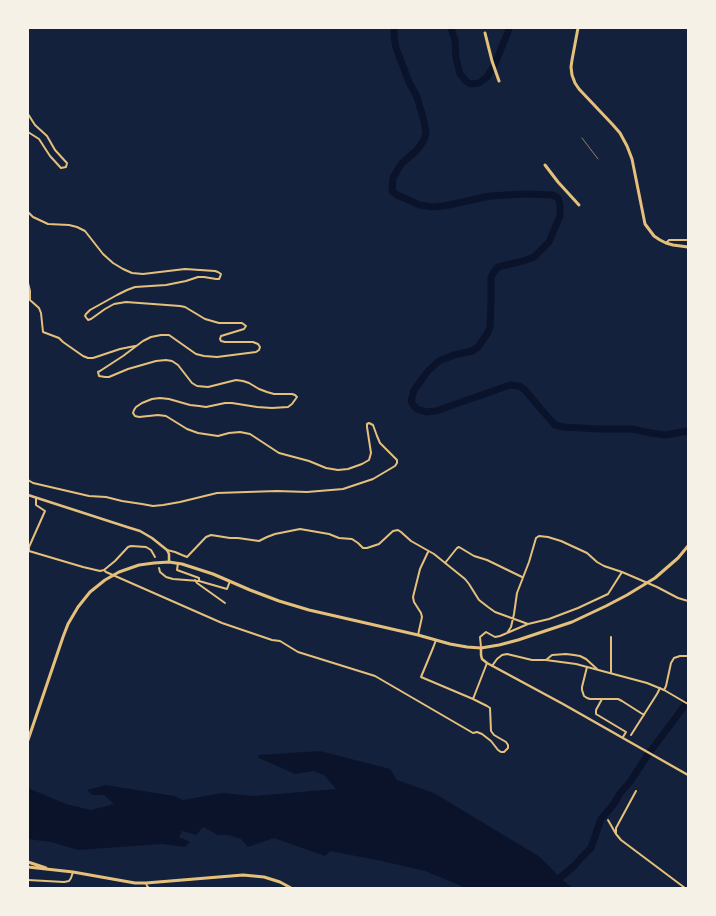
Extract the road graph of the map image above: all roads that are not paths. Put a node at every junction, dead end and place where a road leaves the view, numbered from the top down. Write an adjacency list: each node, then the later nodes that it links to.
1 (578, 28): 10 (main road)
2 (485, 33): 3 (main road)
3 (499, 81)
4 (28, 114): 5 (street)
5 (28, 132)
6 (545, 165): 7 (main road)
7 (579, 205)
8 (28, 212): 13 (street)
9 (688, 240): 10 (street)
10 (666, 243): 11 (main road)
11 (688, 247)
12 (28, 283): 13 (street)
13 (136, 346): 14 (street)
14 (28, 480)
15 (28, 495): 16 (main road)
16 (36, 498): 18 (main road); 19 (street)
17 (688, 546): 40 (main road)
18 (167, 550): 20 (street); 22 (main road)
19 (28, 551): 26 (street)
20 (428, 552): 24 (street); 37 (street)
21 (155, 556): 26 (street)
22 (169, 562): 23 (main road); 56 (main road)
23 (178, 563): 30 (street); 31 (main road)
24 (445, 563): 28 (street); 34 (street)
25 (159, 568): 29 (street)
26 (104, 570): 50 (street)
27 (622, 572): 28 (street); 32 (street); 35 (street)
28 (522, 577): 34 (street)
29 (195, 580): 30 (street); 33 (street)
30 (198, 581): 31 (street)
31 (230, 581): 37 (main road)
32 (688, 601)
33 (225, 603)
34 (513, 619): 35 (street); 36 (street)
35 (528, 624): 36 (street)
36 (508, 633): 40 (street)
37 (418, 635): 39 (main road)
38 (611, 637): 47 (street)
39 (436, 640): 40 (main road); 50 (street)
40 (481, 648): 43 (main road)
41 (688, 656): 49 (street)
42 (546, 660): 44 (street); 45 (street); 46 (street)
43 (486, 663): 44 (main road); 50 (street)
44 (492, 666): 55 (main road)
45 (587, 667): 46 (street); 51 (street)
46 (597, 669): 47 (street)
47 (611, 673): 48 (street)
48 (660, 688): 49 (street); 53 (street)
49 (664, 690): 52 (street)
50 (473, 699)
51 (602, 699): 53 (street); 55 (street)
52 (688, 704)
53 (644, 715): 54 (street)
54 (631, 735)
55 (623, 737): 57 (main road)
56 (28, 740)
57 (688, 775)
58 (636, 791): 60 (street)
59 (608, 820): 60 (street)
60 (616, 834): 69 (street)
61 (28, 862): 63 (main road)
62 (28, 867): 63 (main road)
63 (50, 869): 64 (main road)
64 (73, 872): 65 (street); 66 (main road)
65 (28, 880)
66 (146, 883): 67 (street); 68 (main road)
67 (149, 888)
68 (290, 888)
69 (685, 888)

